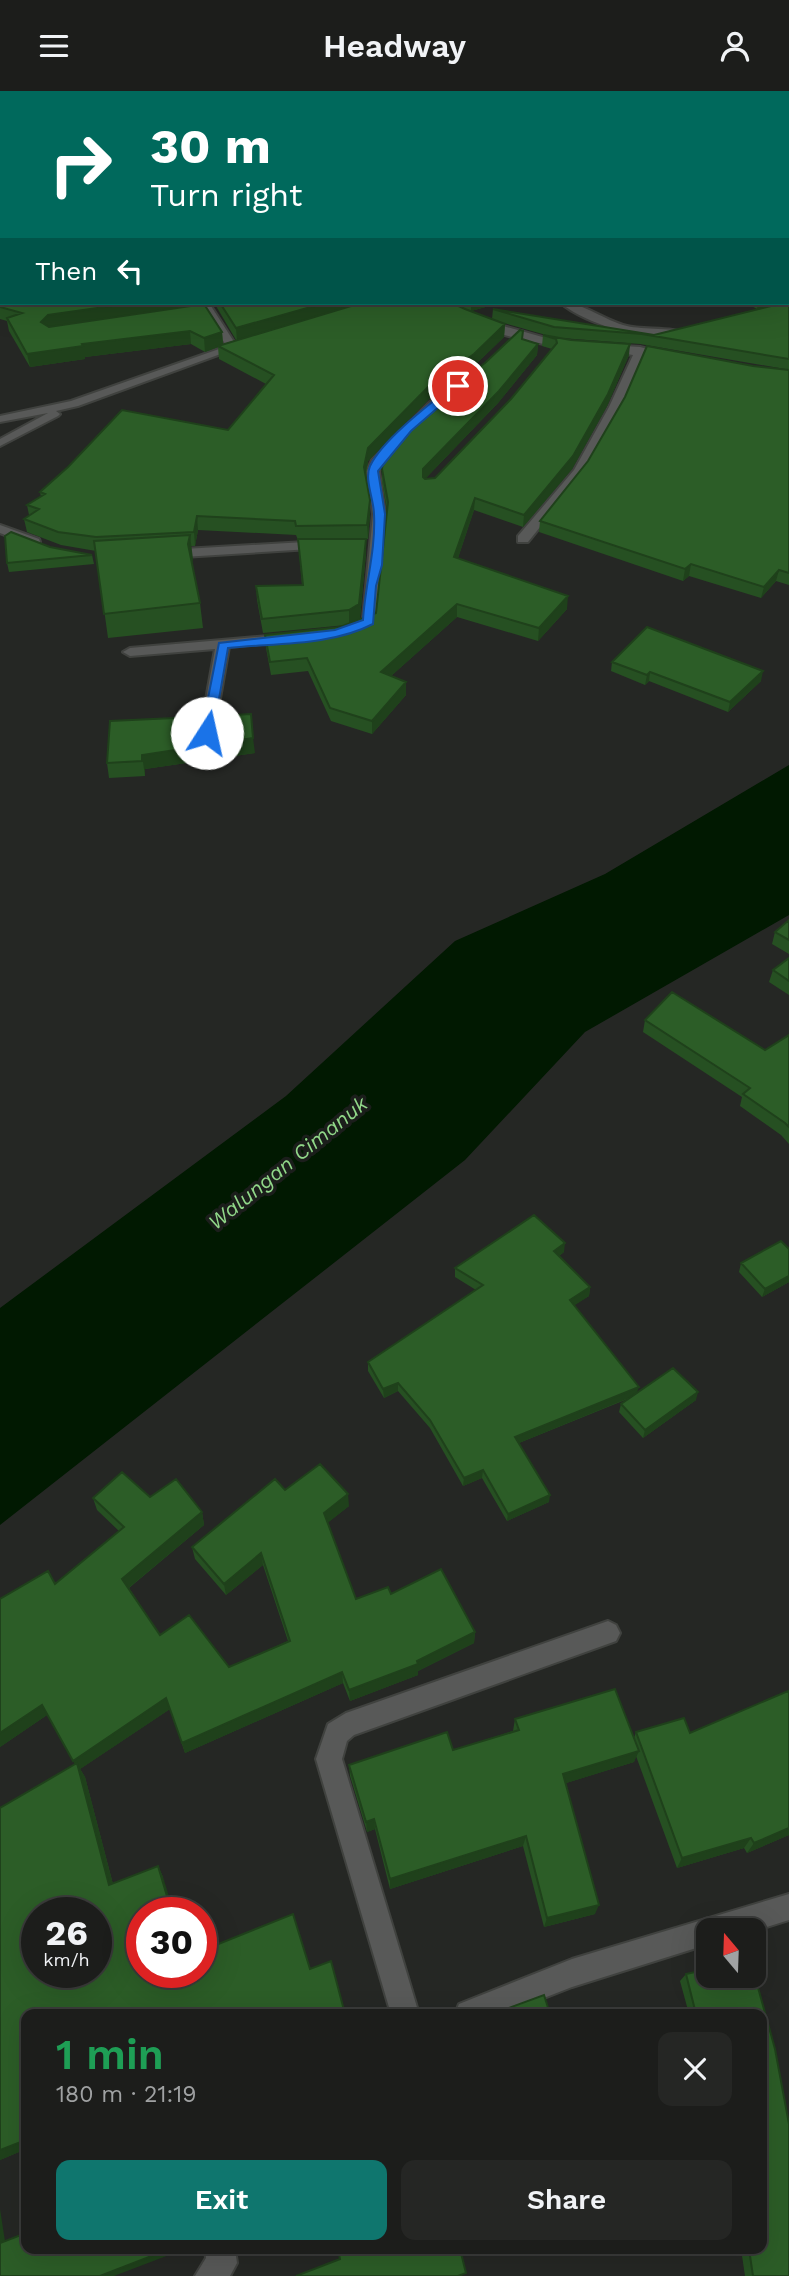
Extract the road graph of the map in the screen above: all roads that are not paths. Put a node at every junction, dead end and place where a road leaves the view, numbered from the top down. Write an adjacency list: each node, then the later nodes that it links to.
1 (442, 305): 5 (street)
2 (570, 305): 4 (street)
3 (204, 309): 8 (street)
4 (697, 330)
5 (516, 335): 7 (street); 11 (street)
6 (256, 341): 8 (street)
7 (585, 347)
8 (233, 348): 14 (street)
9 (598, 348): 10 (street)
10 (640, 351): 12 (street); 18 (street)
11 (549, 355)
12 (682, 358)
13 (448, 393): 21 (street)
14 (74, 404): 15 (street); 16 (street)
15 (0, 419)
16 (0, 443)
17 (0, 530): 22 (street)
18 (523, 539)
19 (335, 545): 23 (street)
20 (360, 545): 21 (street)
21 (376, 546): 24 (street)
22 (46, 547)
23 (156, 554)
24 (335, 634)
25 (310, 636): 26 (street)
26 (223, 645): 27 (street); 28 (street)
27 (130, 652)
28 (207, 733)
29 (608, 1633): 33 (street)
30 (789, 1906): 31 (street)
31 (751, 1918)
32 (696, 1935): 34 (street)
33 (404, 2009)
34 (482, 2009)
35 (221, 2254): 36 (street)
36 (210, 2276)

